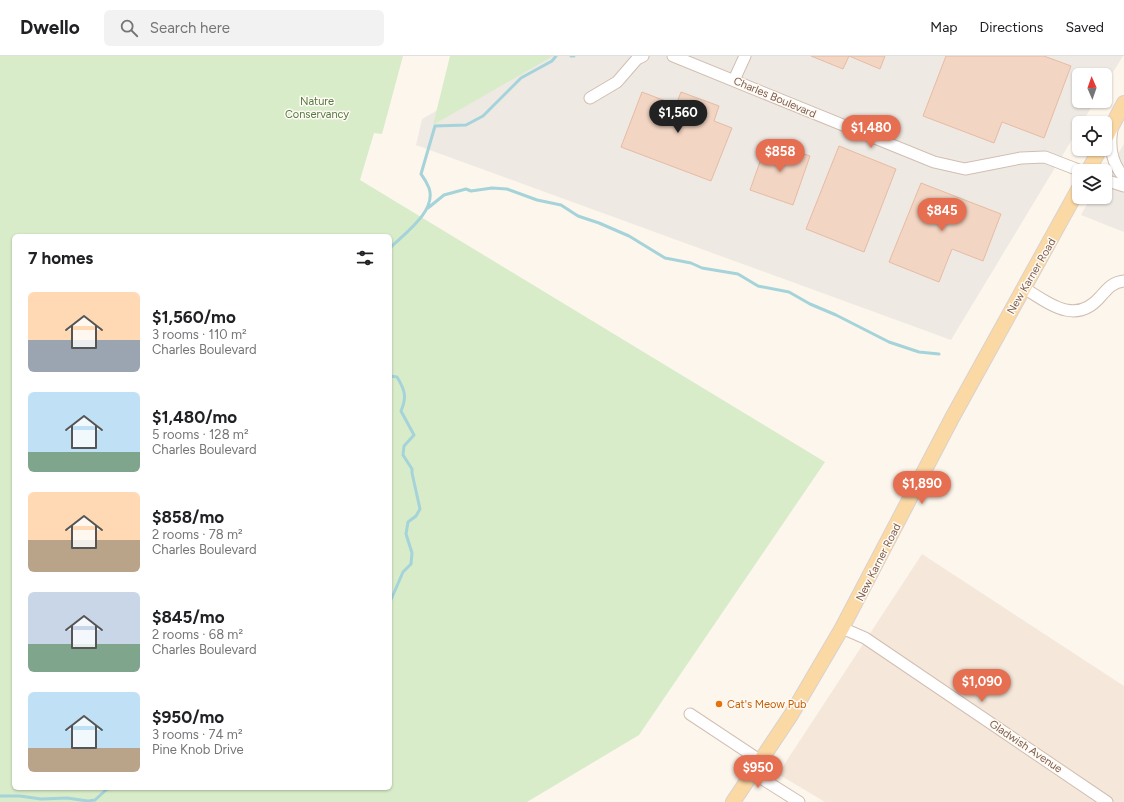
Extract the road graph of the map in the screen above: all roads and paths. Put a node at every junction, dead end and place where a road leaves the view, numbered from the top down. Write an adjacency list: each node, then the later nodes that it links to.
1 (643, 56): 5 (street)
2 (744, 56): 4 (street)
3 (675, 57): 4 (street, Charles Boulevard)
4 (734, 80): 9 (street, Charles Boulevard)
5 (590, 98)
6 (1124, 103): 7 (main road)
7 (1112, 125)
8 (1112, 149): 10 (street)
9 (1072, 168)
10 (1124, 177)
11 (1112, 182): 12 (street)
12 (1124, 186)
13 (1072, 201): 15 (main road, New Karner Road)
14 (1124, 281): 15 (street)
15 (1024, 288): 16 (main road, New Karner Road)
16 (842, 628): 18 (main road, New Karner Road); 22 (street, Gladwish Avenue)
17 (690, 714): 18 (street)
18 (761, 760): 19 (main road, New Karner Road)
19 (753, 773): 20 (main road, New Karner Road); 21 (street)
20 (733, 802)
21 (799, 802)
22 (1107, 802)

